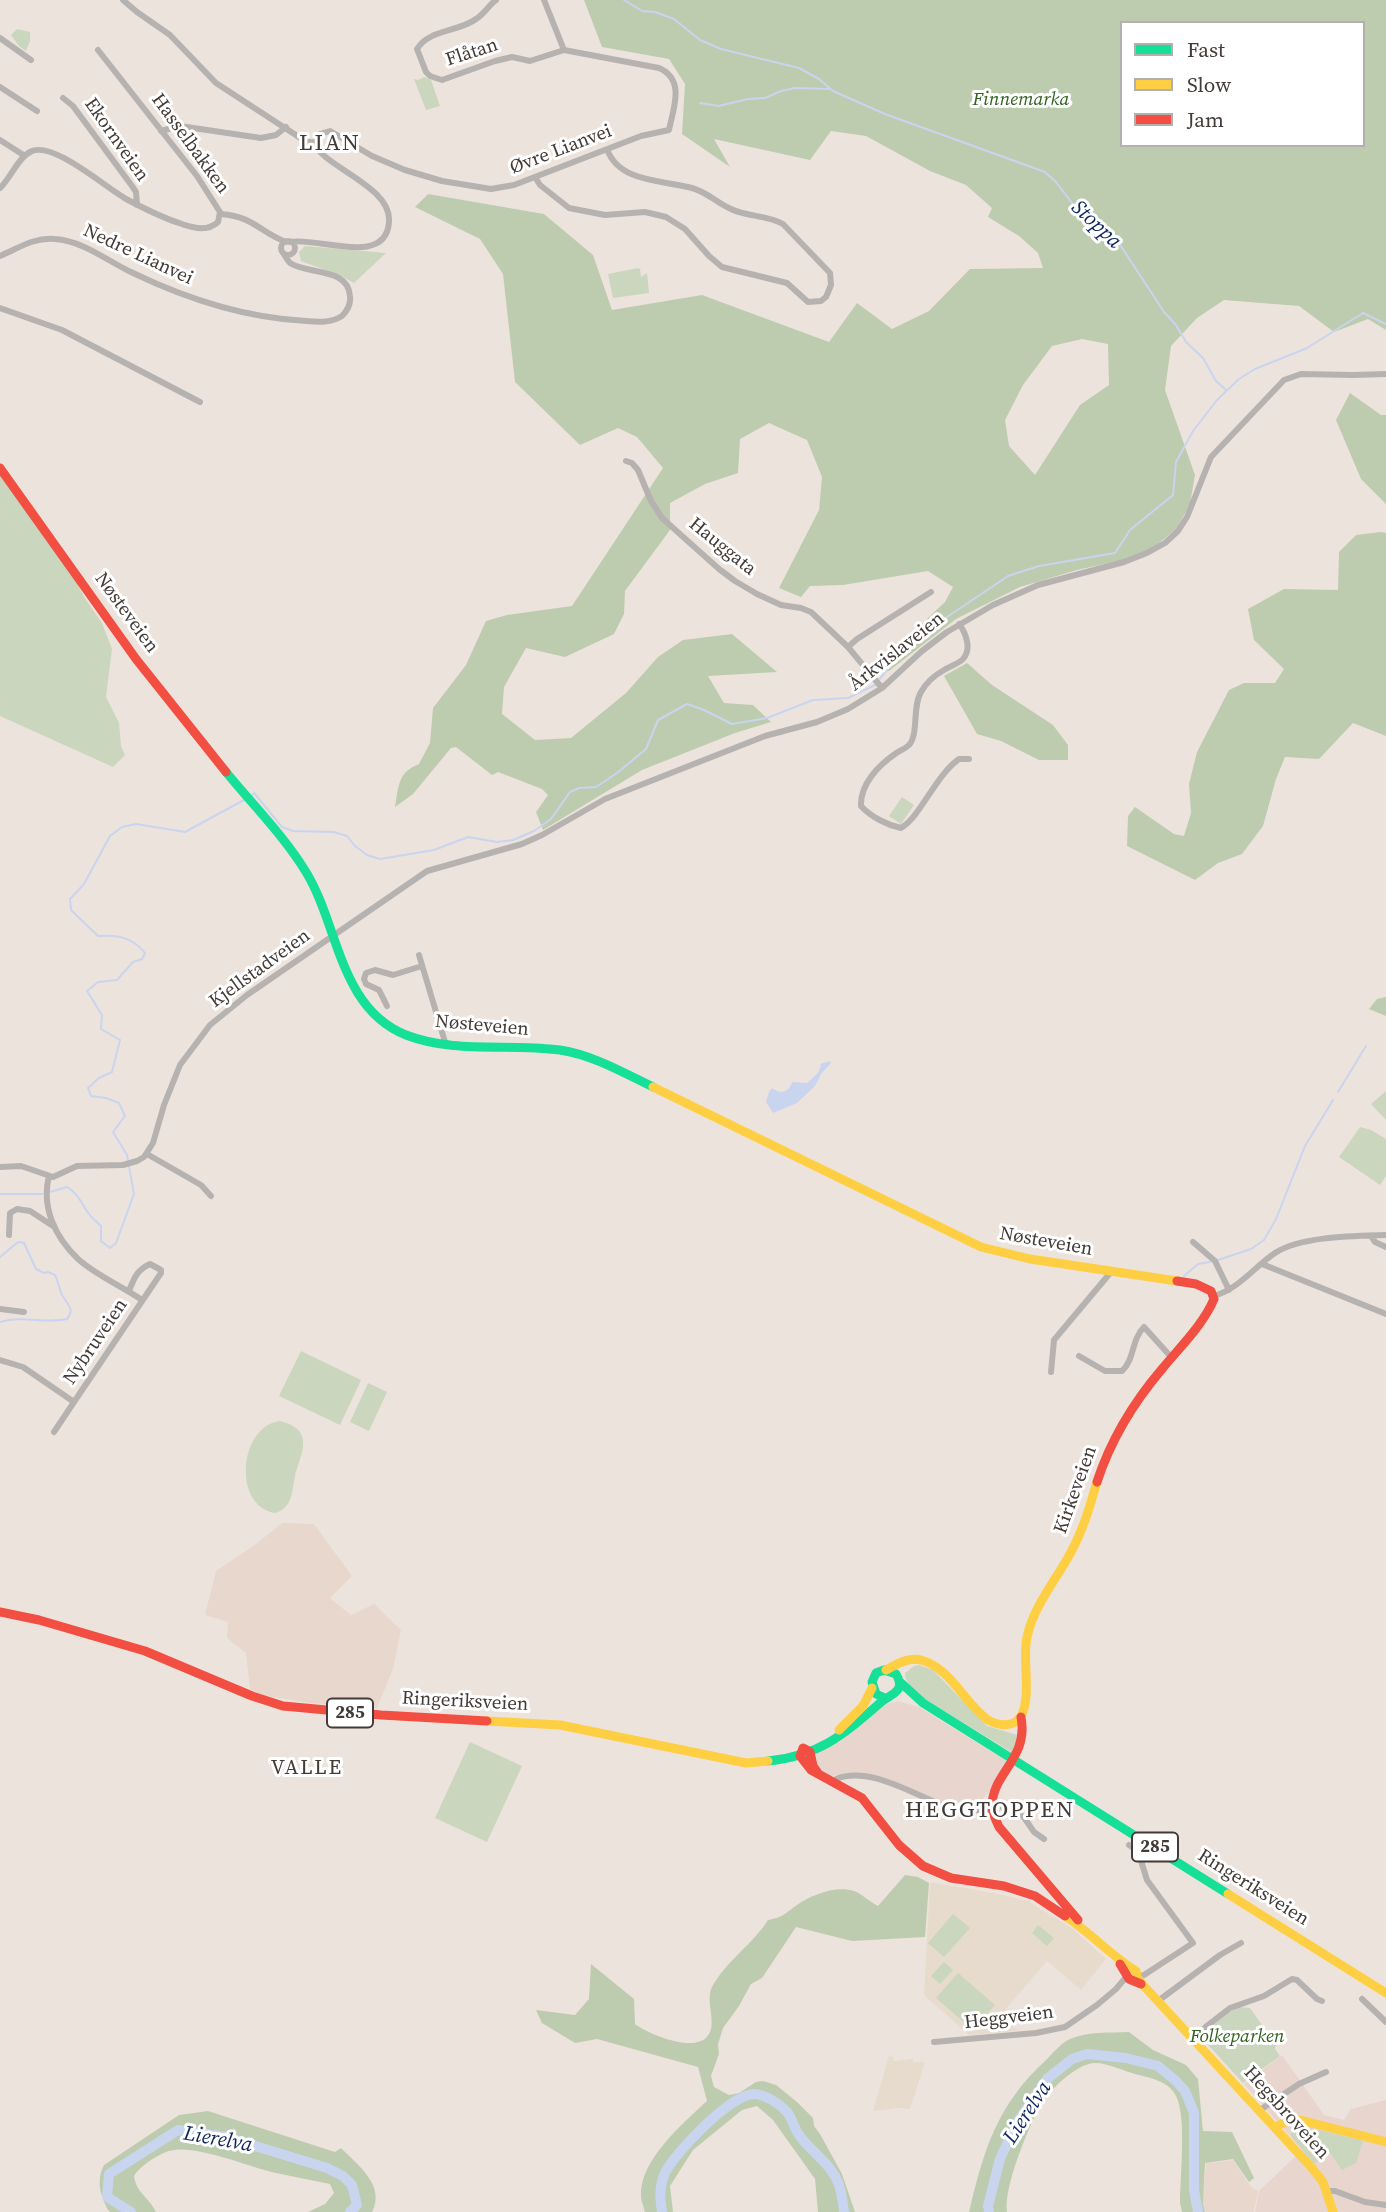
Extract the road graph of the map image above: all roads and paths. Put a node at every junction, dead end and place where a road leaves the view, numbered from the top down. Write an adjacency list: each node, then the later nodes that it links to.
1 (123, 0): 11 (street)
2 (496, 0): 6 (street, Flåtan)
3 (544, 0): 6 (street)
4 (0, 38): 7 (street)
5 (98, 50): 13 (street, Hasselbakken)
6 (564, 50): 12 (street, Flåtan)
7 (32, 60)
8 (0, 87): 10 (street)
9 (63, 98): 20 (street, Ekornveien)
10 (37, 111)
11 (286, 127): 13 (street); 15 (street)
12 (669, 130): 16 (street, Øvre Lianvei)
13 (161, 131): 21 (street, Hasselbakken)
14 (0, 140): 17 (street)
15 (314, 142): 18 (street, Øvre Lianvei); 24 (street)
16 (607, 149): 18 (street, Øvre Lianvei); 18 (street)
17 (25, 156): 19 (street); 20 (street, Hasselbakken)
18 (535, 177)
19 (0, 188)
20 (137, 205): 21 (street, Hasselbakken)
21 (221, 215): 22 (street)
22 (277, 239): 23 (street); 25 (street)
23 (288, 242): 24 (street); 25 (street); 26 (street)
24 (308, 243): 26 (street)
25 (282, 251): 26 (street); 28 (street, Nedre Lianvei)
26 (293, 251): 28 (street)
27 (0, 256): 28 (street, Nedre Lianvei)
28 (297, 265)
29 (0, 308): 31 (street)
30 (1386, 374): 35 (street, Årkvislaveien)
31 (200, 402)
32 (626, 461): 36 (street, Hauggata)
33 (0, 468): 39 (main road, Nøsteveien)
34 (931, 592): 36 (street)
35 (959, 624): 37 (street, Årkvislaveien); 38 (street)
36 (848, 647): 37 (street, Hauggata)
37 (879, 684): 39 (street, Årkvislaveien)
38 (969, 759)
39 (334, 935): 43 (main road, Nøsteveien); 44 (street, Kjellstadveien)
40 (419, 954): 41 (street)
41 (422, 965): 42 (street); 43 (street)
42 (387, 1006)
43 (446, 1042): 55 (main road, Nøsteveien)
44 (147, 1154): 46 (street); 47 (street)
45 (0, 1167): 46 (street)
46 (49, 1176): 48 (street, Nybruveien)
47 (211, 1196)
48 (53, 1226): 49 (street); 57 (street, Nybruveien)
49 (9, 1235)
50 (1371, 1236): 51 (street); 53 (street); 54 (street)
51 (1386, 1236)
52 (1192, 1242): 56 (street)
53 (1386, 1247)
54 (1262, 1264): 56 (street); 62 (street)
55 (1111, 1272): 58 (main road, Nøsteveien); 66 (street)
56 (1229, 1290): 58 (street)
57 (129, 1291): 59 (street, Nybruveien); 59 (street)
58 (1212, 1293): 64 (main road, Kirkeveien)
59 (142, 1300): 67 (street, Nybruveien)
60 (0, 1310): 61 (street)
61 (24, 1312)
62 (1386, 1314)
63 (1079, 1356): 64 (street)
64 (1172, 1358): 76 (main road, Kirkeveien)
65 (0, 1360): 67 (street, Nybruveien)
66 (1051, 1372)
67 (74, 1402): 68 (street, Nybruveien)
68 (54, 1432)
69 (0, 1612): 79 (main road, Ringeriksveien / 285)
70 (922, 1661): 71 (main road); 72 (main road); 77 (main road)
71 (886, 1670): 72 (main road, 285); 73 (main road, 285)
72 (899, 1679): 74 (main road, 285); 75 (main road, Ringeriksveien / 285)
73 (872, 1688): 74 (main road, 285); 79 (main road, Ringeriksveien / 285)
74 (890, 1696): 75 (main road, Ringeriksveien / 285); 79 (main road, Ringeriksveien / 285)
75 (923, 1703): 88 (main road, Ringeriksveien / 285)
76 (1021, 1717): 77 (main road); 78 (main road, Kirkeveien)
77 (1012, 1723): 78 (main road)
78 (1023, 1738): 82 (main road)
79 (804, 1752): 80 (main road, Hegsbroveien)
80 (835, 1782): 82 (street); 85 (main road, Hegsbroveien)
81 (1003, 1808): 83 (street)
82 (992, 1809): 85 (main road)
83 (1044, 1839)
84 (1129, 1845): 87 (street)
85 (1083, 1927): 87 (main road, Hegsbroveien)
86 (1241, 1943): 90 (street)
87 (1133, 1976): 90 (main road, Hegsbroveien); 94 (street, Heggveien)
88 (1386, 1993)
89 (1362, 2000): 92 (street)
90 (1158, 2001): 93 (main road, Hegsbroveien)
91 (1322, 2001): 93 (street)
92 (1386, 2022)
93 (1193, 2039): 96 (main road, Hegsbroveien)
94 (934, 2042)
95 (1326, 2072): 96 (street)
96 (1260, 2110): 97 (main road, Hegsbroveien)
97 (1279, 2130): 98 (main road); 99 (main road, Hegsbroveien)
98 (1386, 2143)
99 (1327, 2191): 100 (street); 101 (main road, Hegsbroveien)
100 (1386, 2205)
101 (1333, 2212)

